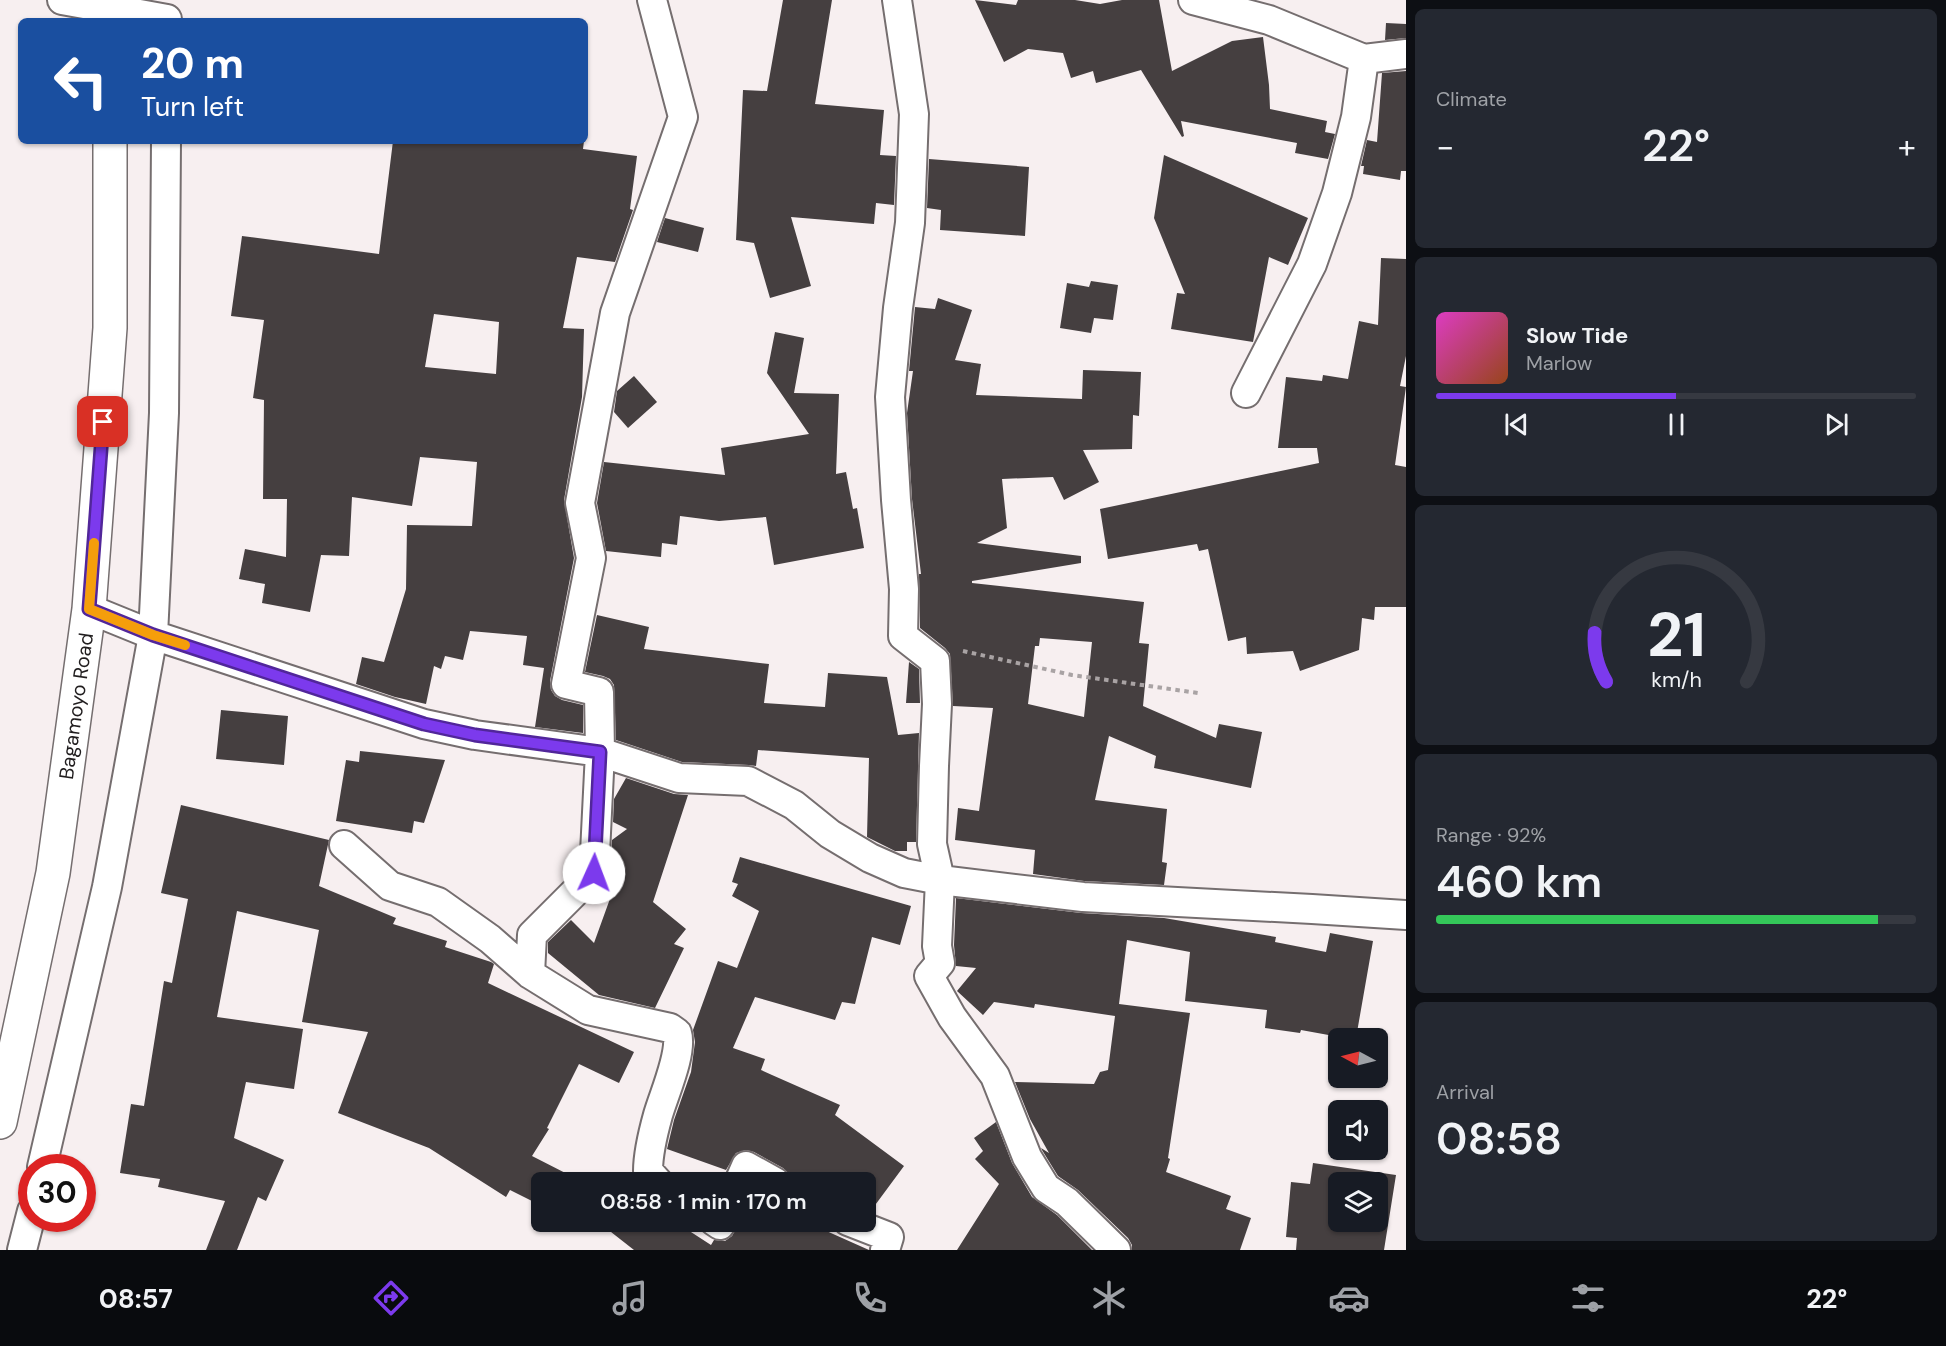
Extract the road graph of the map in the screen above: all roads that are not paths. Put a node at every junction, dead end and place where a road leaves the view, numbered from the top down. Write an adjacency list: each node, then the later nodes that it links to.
1 (62, 0): 5 (street)
2 (652, 0): 14 (street)
3 (897, 0): 16 (street)
4 (1193, 0): 8 (street)
5 (111, 9): 6 (street)
6 (167, 13)
7 (1406, 54): 8 (street)
8 (1364, 59): 11 (street)
9 (110, 144): 12 (highway, Bagamoyo Road)
10 (166, 144): 13 (street)
11 (1246, 393)
12 (89, 609): 13 (street); 19 (highway, Bagamoyo Road)
13 (153, 635): 14 (street); 20 (street)
14 (600, 752): 16 (street); 18 (street)
15 (344, 845): 18 (street)
16 (940, 880): 17 (street); 28 (street)
17 (1406, 915)
18 (530, 974): 21 (street)
19 (0, 1122)
20 (45, 1154)
21 (649, 1172)
22 (743, 1172): 23 (street)
23 (757, 1172)
24 (27, 1232): 26 (street)
25 (876, 1232): 27 (street)
26 (22, 1250)
27 (885, 1250)
28 (1116, 1250)

